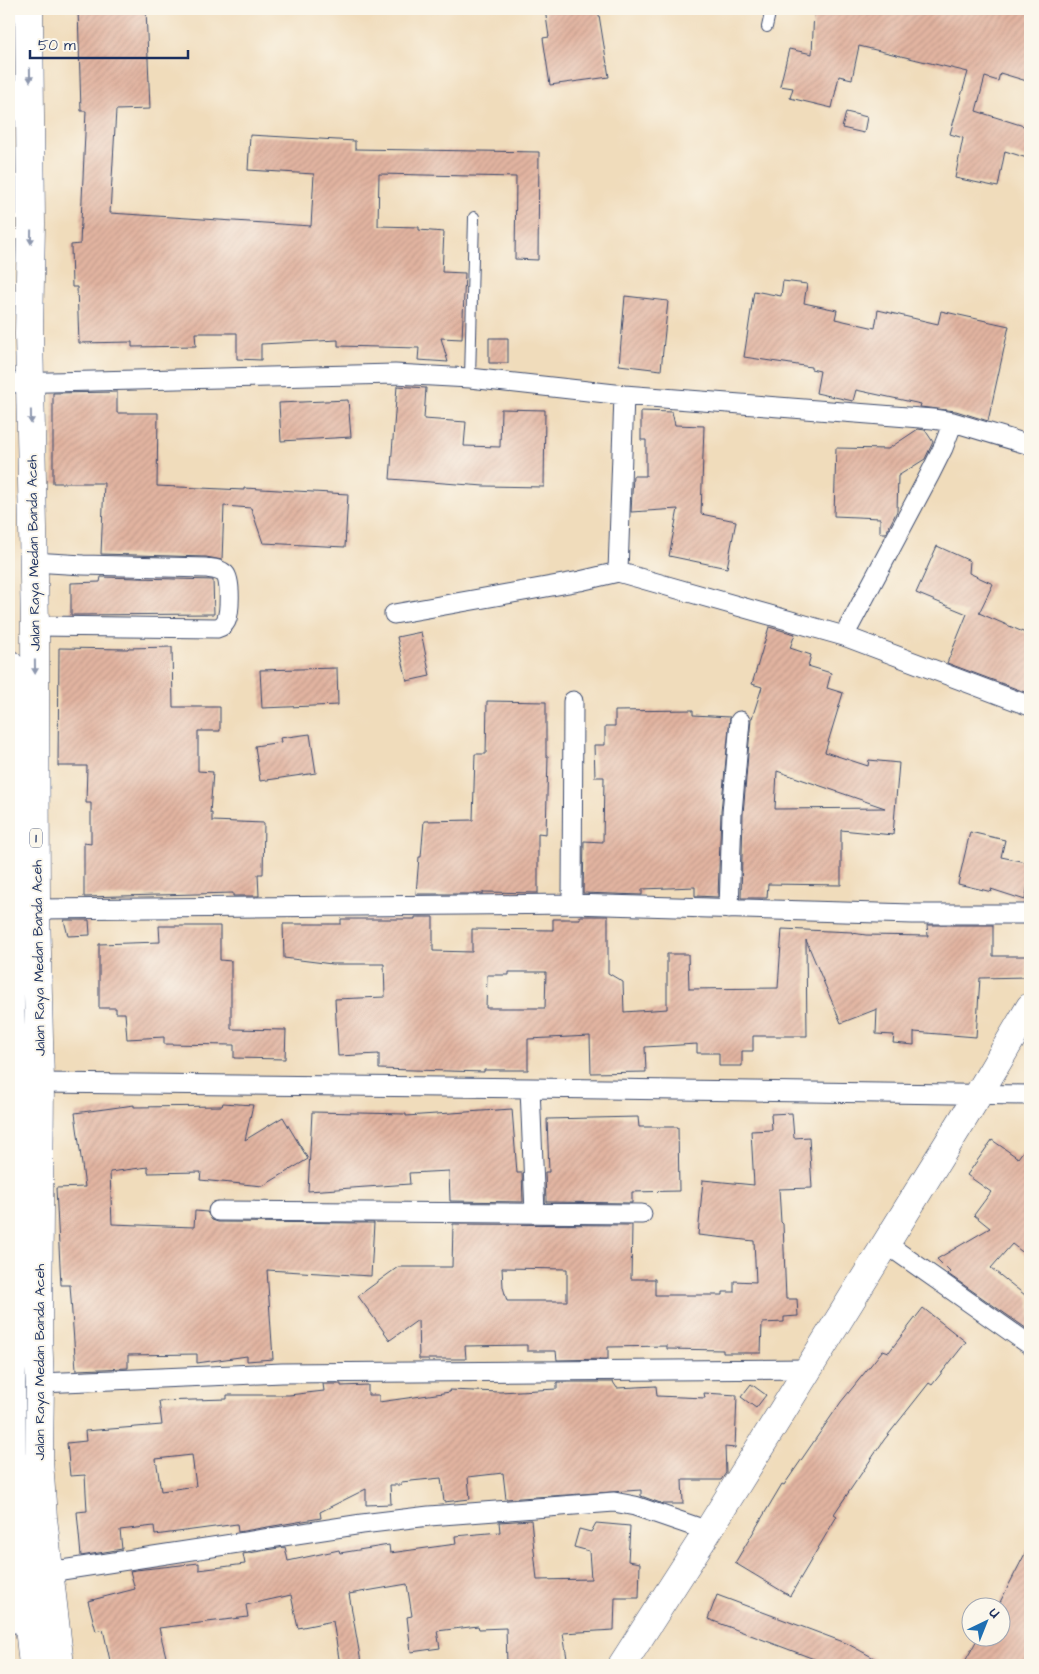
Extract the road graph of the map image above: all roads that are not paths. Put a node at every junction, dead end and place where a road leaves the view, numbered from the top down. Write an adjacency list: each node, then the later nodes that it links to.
1 (29, 9): 6 (main road, Jalan Raya Medan Banda Aceh / 1, one-way to 6)
2 (771, 9): 3 (lane)
3 (767, 27)
4 (474, 217): 5 (lane)
5 (470, 378): 6 (street); 7 (street)
6 (20, 383): 10 (main road, Jalan Raya Medan Banda Aceh / 1, one-way to 10)
7 (624, 395): 8 (street); 11 (street)
8 (953, 422): 9 (street); 14 (street)
9 (1030, 445)
10 (33, 562): 13 (main road, Jalan Raya Medan Banda Aceh / 1); 13 (street)
11 (618, 572): 12 (street); 14 (street)
12 (394, 614)
13 (35, 626): 21 (main road, Jalan Raya Medan Banda Aceh / 1, one-way to 21)
14 (844, 636): 18 (street)
15 (9, 664): 16 (main road, 1)
16 (9, 699): 25 (main road, 1)
17 (573, 701): 20 (street)
18 (1030, 706)
19 (740, 721): 22 (street)
20 (572, 904): 21 (street); 22 (street)
21 (36, 909): 26 (main road, Jalan Raya Medan Banda Aceh / 1)
22 (729, 909): 23 (street)
23 (1030, 914)
24 (1030, 1007): 28 (main road)
25 (9, 1012): 34 (main road, 1)
26 (40, 1083): 27 (street); 37 (main road, Jalan Raya Medan Banda Aceh / 1)
27 (530, 1088): 28 (street); 31 (street)
28 (978, 1095): 29 (street); 33 (main road)
29 (1030, 1095)
30 (218, 1211): 31 (street)
31 (535, 1213): 32 (street)
32 (642, 1214)
33 (885, 1243): 35 (street); 36 (main road)
34 (11, 1338): 40 (main road, 1)
35 (1030, 1345)
36 (808, 1370): 37 (street); 38 (main road)
37 (40, 1383): 39 (main road, Jalan Raya Medan Banda Aceh / 1)
38 (708, 1531): 39 (street); 43 (main road)
39 (49, 1572): 42 (main road, Jalan Raya Medan Banda Aceh / 1)
40 (18, 1622): 41 (main road, 1)
41 (33, 1665)
42 (60, 1665)
43 (622, 1665)

